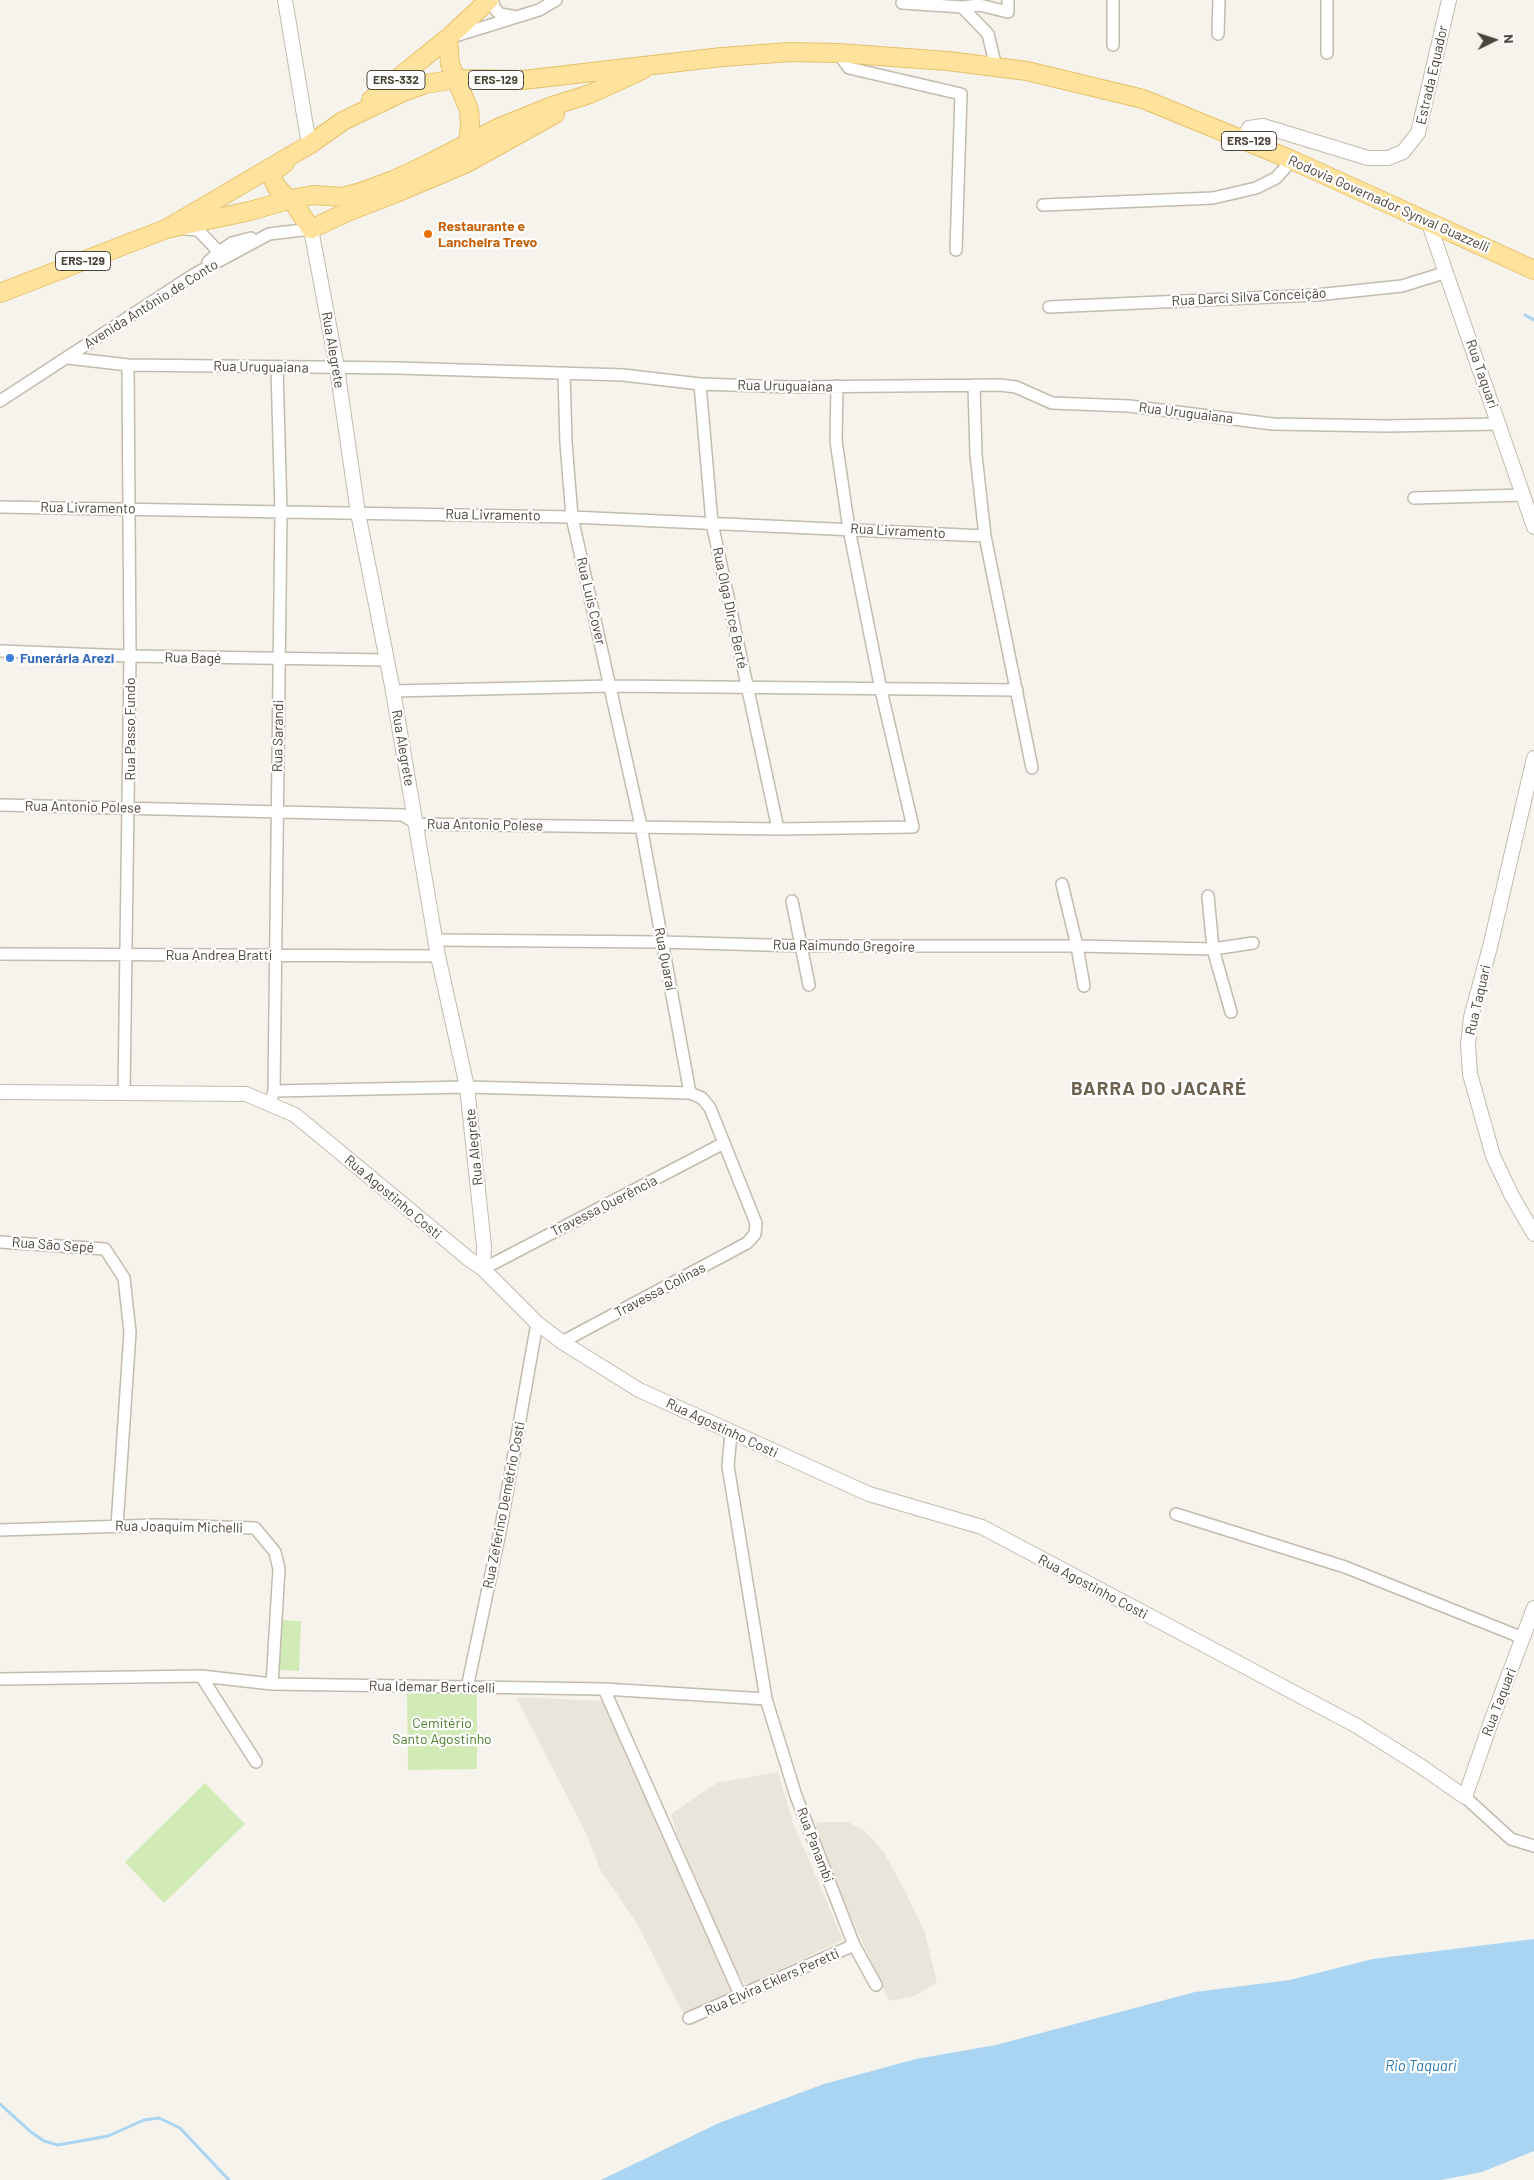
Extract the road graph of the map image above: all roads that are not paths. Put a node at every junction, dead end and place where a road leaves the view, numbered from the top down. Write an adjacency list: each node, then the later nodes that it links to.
1 (285, 0): 22 (street)
2 (490, 0): 11 (street); 13 (main road, ERS-332)
3 (556, 0): 11 (street)
4 (1113, 0): 14 (street)
5 (1219, 0): 12 (street)
6 (1327, 0): 16 (street)
7 (1449, 0): 21 (street, Estrada Equador)
8 (902, 3): 10 (street)
9 (1008, 6): 10 (street)
10 (962, 7): 18 (street)
11 (514, 16): 13 (street)
12 (1218, 34)
13 (448, 38): 19 (main road); 20 (main road, ERS-332)
14 (1113, 45)
15 (838, 53): 17 (main road, Rodovia Governador Synval Guazzelli / ERS-129); 18 (main road, Rodovia Governador Synval Guazzelli / ERS-129); 31 (street)
16 (1327, 53)
17 (656, 64): 19 (main road, Rodovia Governador Synval Guazzelli / ERS-129); 23 (main road, Rodovia Governador Synval Guazzelli / ERS-129)
18 (996, 67): 21 (main road, Rodovia Governador Synval Guazzelli / ERS-129)
19 (456, 79): 20 (main road, Rodovia Governador Synval Guazzelli / ERS-129); 23 (main road)
20 (343, 121): 22 (main road, Rodovia Governador Synval Guazzelli / ERS-129)
21 (1243, 139): 24 (main road, Rodovia Governador Synval Guazzelli / ERS-129)
22 (309, 145): 25 (main road); 28 (main road, Rodovia Governador Synval Guazzelli / ERS-129)
23 (467, 154): 25 (main road, Rodovia Governador Synval Guazzelli / ERS-129); 29 (main road)
24 (1292, 160): 26 (street); 27 (main road, Rodovia Governador Synval Guazzelli / ERS-129)
25 (292, 199): 28 (main road, Rodovia Governador Synval Guazzelli / ERS-129); 29 (main road)
26 (1043, 205)
27 (1428, 221): 33 (main road, Rodovia Governador Synval Guazzelli / ERS-129); 34 (street, Rua Taquari)
28 (166, 229): 32 (street); 36 (main road, Rodovia Governador Synval Guazzelli / ERS-129)
29 (311, 229): 30 (street, Avenida Antônio de Conto); 41 (street, Rua Alegrete)
30 (269, 234): 32 (street); 35 (street, Avenida Antônio de Conto)
31 (956, 250)
32 (219, 252): 35 (street)
33 (1534, 270)
34 (1447, 272): 37 (street, Rua Darcí Silva Conceição); 47 (street, Rua Taquari)
35 (193, 275): 38 (street, Avenida Antônio de Conto)
36 (0, 293)
37 (1049, 307)
38 (68, 358): 39 (street, Rua Uruguaiana); 46 (street, Avenida Antônio de Conto)
39 (128, 365): 40 (street, Rua Uruguaiana); 51 (street, Rua Passo Fundo)
40 (277, 368): 41 (street, Rua Uruguaiana); 52 (street, Rua Sarandi)
41 (337, 368): 42 (street, Rua Uruguaiana); 53 (street, Rua Alegrete)
42 (564, 373): 43 (street, Rua Uruguaiana); 54 (street, Rua Luis Cover)
43 (700, 384): 45 (street, Rua Uruguaiana); 55 (street, Rua Olga DIrce Berté)
44 (974, 385): 45 (street, Rua Uruguaiana); 47 (street, Rua Uruguaiana); 58 (street)
45 (837, 386): 57 (street)
46 (0, 400)
47 (1499, 424): 48 (street, Rua Taquari)
48 (1523, 495): 49 (street); 56 (street, Rua Taquari)
49 (1414, 498)
50 (0, 507): 51 (street, Rua Livramento)
51 (130, 509): 52 (street, Rua Livramento); 60 (street, Rua Passo Fundo)
52 (281, 512): 53 (street, Rua Livramento); 61 (street, Rua Sarandi)
53 (358, 513): 54 (street, Rua Livramento); 62 (street, Rua Alegrete)
54 (572, 517): 55 (street, Rua Livramento); 63 (street, Rua Luis Cover)
55 (712, 523): 57 (street, Rua Livramento); 64 (street, Rua Olga DIrce Berté)
56 (1534, 527)
57 (849, 529): 58 (street, Rua Livramento); 65 (street)
58 (985, 536): 66 (street)
59 (0, 651): 60 (street, Rua Bagé)
60 (130, 656): 61 (street, Rua Bagé); 71 (street, Rua Passo Fundo)
61 (279, 660): 62 (street, Rua Bagé); 72 (street, Rua Sarandi)
62 (386, 660): 67 (street, Rua Alegrete)
63 (610, 686): 64 (street); 67 (street); 74 (street, Rua Luis Cover)
64 (748, 687): 65 (street); 75 (street, Rua Olga DIrce Berté)
65 (882, 690): 66 (street); 75 (street, Rua Antonio Polese)
66 (1017, 690): 69 (street)
67 (393, 691): 73 (street, Rua Alegrete)
68 (1534, 758): 98 (street, Rua Taquari)
69 (1032, 768)
70 (0, 805): 71 (street, Rua Antonio Polese)
71 (129, 807): 72 (street, Rua Antonio Polese); 86 (street, Rua Passo Fundo)
72 (277, 812): 73 (street, Rua Antonio Polese); 87 (street, Rua Sarandi)
73 (417, 824): 74 (street, Rua Antonio Polese); 79 (street, Rua Alegrete)
74 (641, 826): 75 (street, Rua Antonio Polese); 80 (street, Rua Quaraí)
75 (778, 829)
76 (1062, 884): 83 (street)
77 (1208, 896): 84 (street)
78 (792, 901): 82 (street)
79 (436, 940): 80 (street, Rua Raimundo Gregoire); 88 (street, Rua Alegrete)
80 (661, 942): 82 (street, Rua Raimundo Gregoire); 94 (street, Rua Quaraí)
81 (1253, 943): 84 (street, Rua Raimundo Gregoire)
82 (802, 946): 83 (street, Rua Raimundo Gregoire); 89 (street)
83 (1077, 946): 84 (street, Rua Raimundo Gregoire); 90 (street)
84 (1213, 950): 91 (street)
85 (0, 954): 86 (street, Rua Andrea Bratti)
86 (127, 955): 87 (street, Rua Andrea Bratti); 95 (street, Rua Passo Fundo)
87 (275, 955): 88 (street, Rua Andrea Bratti); 96 (street, Rua Sarandi)
88 (438, 956): 92 (street, Rua Alegrete)
89 (809, 985)
90 (1084, 986)
91 (1231, 1012)
92 (468, 1087): 94 (street); 96 (street); 100 (street, Rua Alegrete)
93 (0, 1092): 95 (street, Rua Agostinho Costi)
94 (690, 1093): 97 (street)
95 (124, 1094): 96 (street, Rua Agostinho Costi)
96 (272, 1097): 100 (street, Rua Agostinho Costi)
97 (724, 1143): 100 (street, Travessa Querência); 102 (street, Travessa Colinas)
98 (1534, 1234)
99 (0, 1242): 105 (street, Rua São Sepé)
100 (483, 1268): 101 (street, Rua Agostinho Costi)
101 (537, 1322): 102 (street, Rua Agostinho Costi); 112 (street, Rua Zeferino Demétrio Costi)
102 (562, 1342): 103 (street, Rua Agostinho Costi)
103 (731, 1433): 114 (street, Rua Panambi); 116 (street, Rua Agostinho Costi)
104 (1176, 1514): 108 (street)
105 (117, 1526): 106 (street, Rua Joaquim Michelli); 111 (street, Rua Joaquim Michelli)
106 (0, 1530)
107 (1534, 1608): 108 (street, Rua Taquari)
108 (1523, 1638): 116 (street, Rua Taquari)
109 (201, 1676): 110 (street, Rua Idemar Berticelli); 111 (street, Rua Idemar Berticelli); 115 (street)
110 (0, 1679)
111 (272, 1684): 112 (street, Rua Idemar Berticelli)
112 (467, 1688): 113 (street, Rua Idemar Berticelli)
113 (604, 1689): 114 (street, Rua Idemar Berticelli); 120 (street)
114 (766, 1699): 118 (street, Rua Panambi)
115 (256, 1762)
116 (1465, 1797): 117 (street)
117 (1534, 1846)
118 (854, 1945): 119 (street, Rua Panambi); 120 (street, Rua Elvira Eklers Peretti)
119 (876, 1985)
120 (741, 1997): 121 (street, Rua Elvira Eklers Peretti)
121 (689, 2018)

